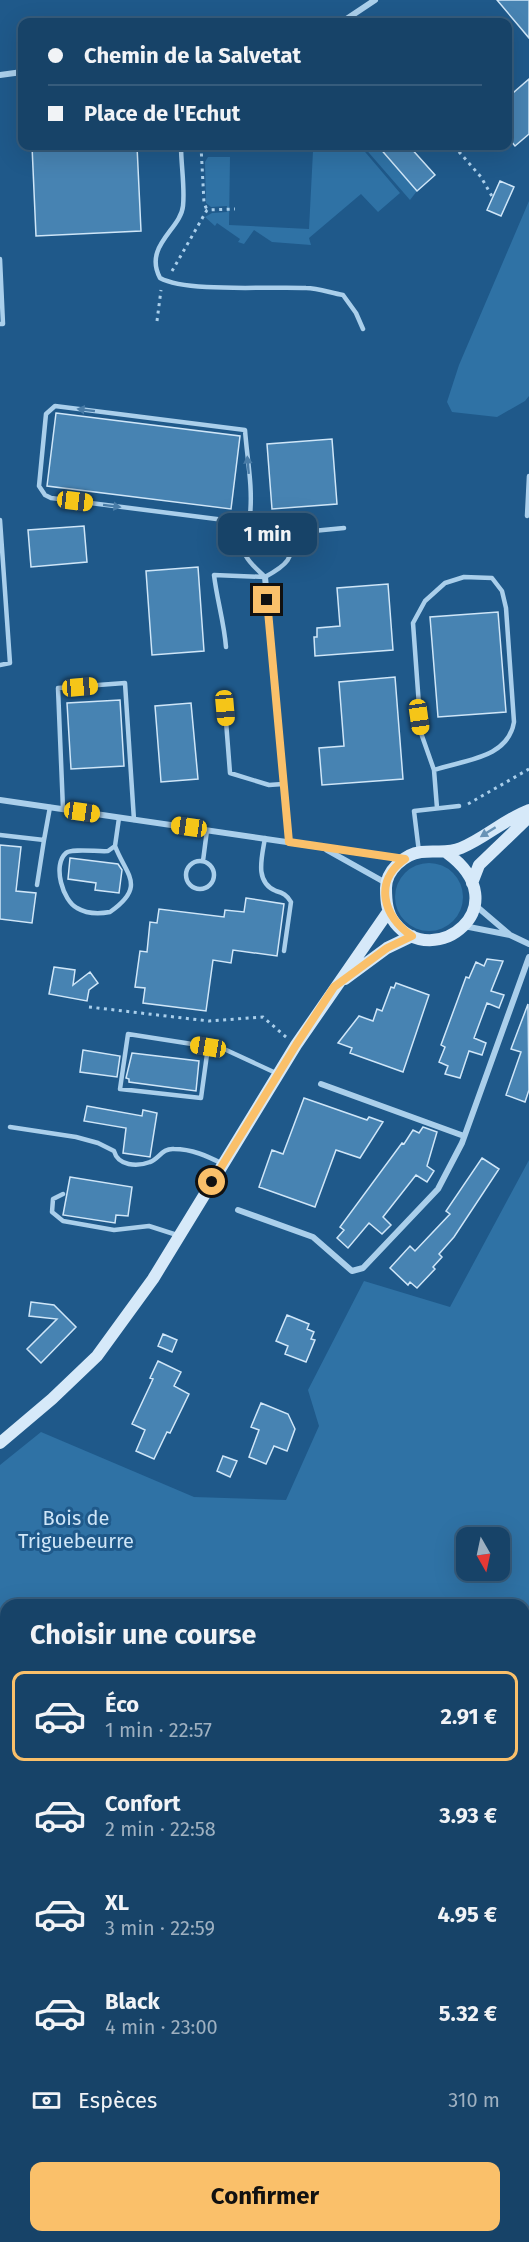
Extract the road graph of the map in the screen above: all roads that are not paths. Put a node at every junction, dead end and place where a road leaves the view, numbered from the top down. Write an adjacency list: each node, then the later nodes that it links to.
1 (375, 0): 2 (street)
2 (348, 18)
3 (18, 73): 4 (street)
4 (0, 75)
5 (181, 150): 9 (lane)
6 (0, 259): 7 (lane)
7 (1, 288): 8 (lane)
8 (0, 324)
9 (363, 329)
10 (529, 476): 11 (lane)
11 (527, 516)
12 (0, 520): 17 (lane)
13 (248, 523): 13 (lane, one-way to 13); 15 (lane)
14 (344, 528): 15 (lane)
15 (265, 577): 16 (lane); 20 (street)
16 (226, 647)
17 (0, 665)
18 (225, 708): 20 (lane)
19 (434, 770): 19 (lane); 24 (lane)
20 (284, 784): 34 (street)
21 (0, 803): 23 (street)
22 (459, 806): 24 (lane)
23 (50, 807): 25 (street); 33 (lane)
24 (437, 808): 37 (lane)
25 (63, 809): 28 (street); 29 (lane)
26 (529, 810): 38 (main road, one-way to 38)
27 (529, 817): 41 (main road)
28 (119, 818): 29 (street); 35 (lane)
29 (134, 819): 30 (street)
30 (207, 830): 32 (street); 40 (lane)
31 (0, 835): 33 (lane)
32 (265, 838): 34 (street); 50 (lane)
33 (44, 840): 43 (lane)
34 (289, 842): 36 (street)
35 (115, 846): 35 (lane)
36 (323, 849): 39 (street); 42 (street)
37 (419, 852): 38 (main road); 39 (main road)
38 (447, 853): 41 (main road)
39 (405, 859): 42 (main road)
40 (203, 861): 40 (lane)
41 (472, 883): 44 (main road)
42 (386, 884): 45 (main road)
43 (37, 885)
44 (475, 905): 46 (main road); 47 (street)
45 (388, 912): 48 (main road); 52 (main road)
46 (463, 926): 47 (street); 48 (main road)
47 (510, 935): 49 (street)
48 (412, 936): 52 (main road)
49 (529, 944)
50 (284, 951)
51 (529, 957): 57 (street)
52 (334, 987): 54 (main road)
53 (208, 1047): 53 (lane); 54 (lane)
54 (278, 1074): 58 (main road)
55 (321, 1084): 57 (street)
56 (10, 1127): 58 (lane)
57 (464, 1136): 60 (street)
58 (223, 1164): 61 (main road)
59 (63, 1194): 61 (lane)
60 (238, 1209)
61 (180, 1236): 62 (main road)
62 (0, 1443)

